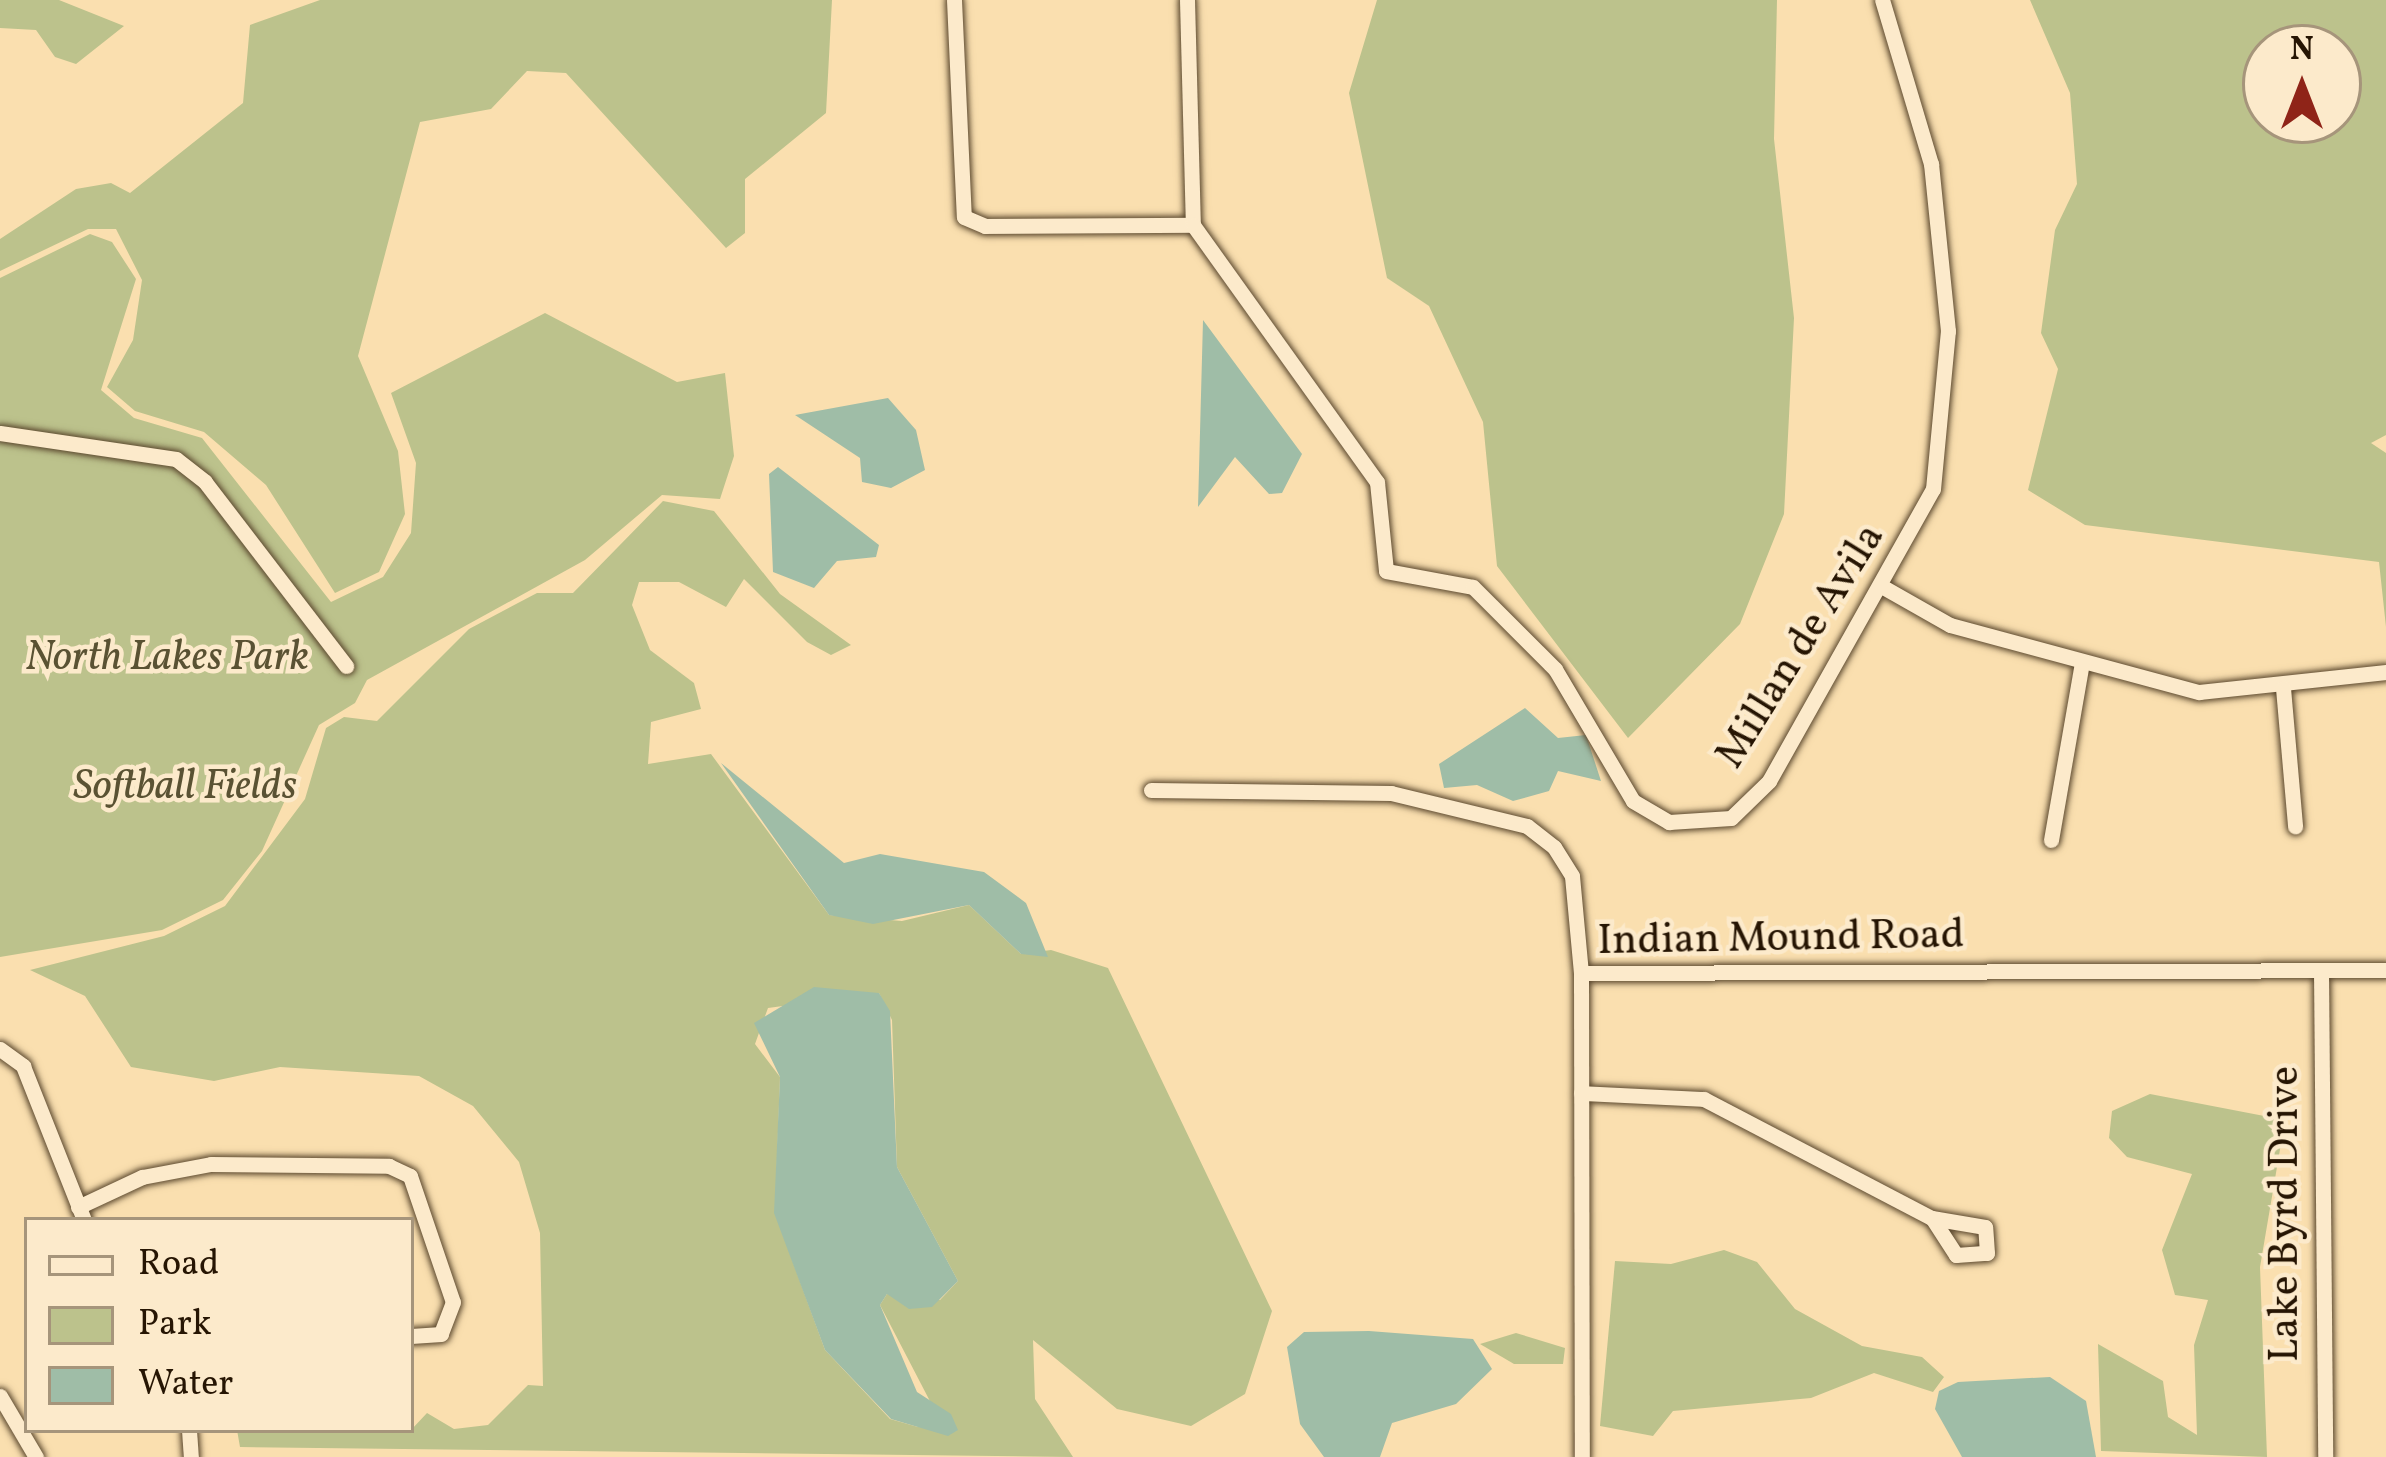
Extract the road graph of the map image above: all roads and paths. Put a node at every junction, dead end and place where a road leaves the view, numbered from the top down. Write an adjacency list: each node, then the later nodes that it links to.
1 (954, 0): 4 (street)
2 (1187, 0): 4 (street)
3 (1882, 0): 6 (street, Millan de Avila)
4 (1193, 225): 6 (street, Millan de Avila)
5 (0, 433): 8 (street)
6 (1883, 587): 7 (street)
7 (2081, 662): 10 (street); 13 (street)
8 (346, 666)
9 (2386, 672): 10 (street)
10 (2283, 688): 12 (street)
11 (1151, 790): 16 (street)
12 (2295, 826)
13 (2051, 841)
14 (2321, 970): 15 (street, Indian Mound Road); 16 (street, Indian Mound Road); 25 (street, Lake Byrd Drive)
15 (2386, 970)
16 (1581, 973): 18 (street, Indian Mound Road)
17 (0, 1049): 19 (street)
18 (1582, 1093): 20 (street); 24 (street, Indian Mound Road)
19 (81, 1213): 21 (street)
20 (1932, 1218)
21 (414, 1336)
22 (0, 1396): 23 (street)
23 (36, 1457)
24 (1582, 1457)
25 (2325, 1457)

